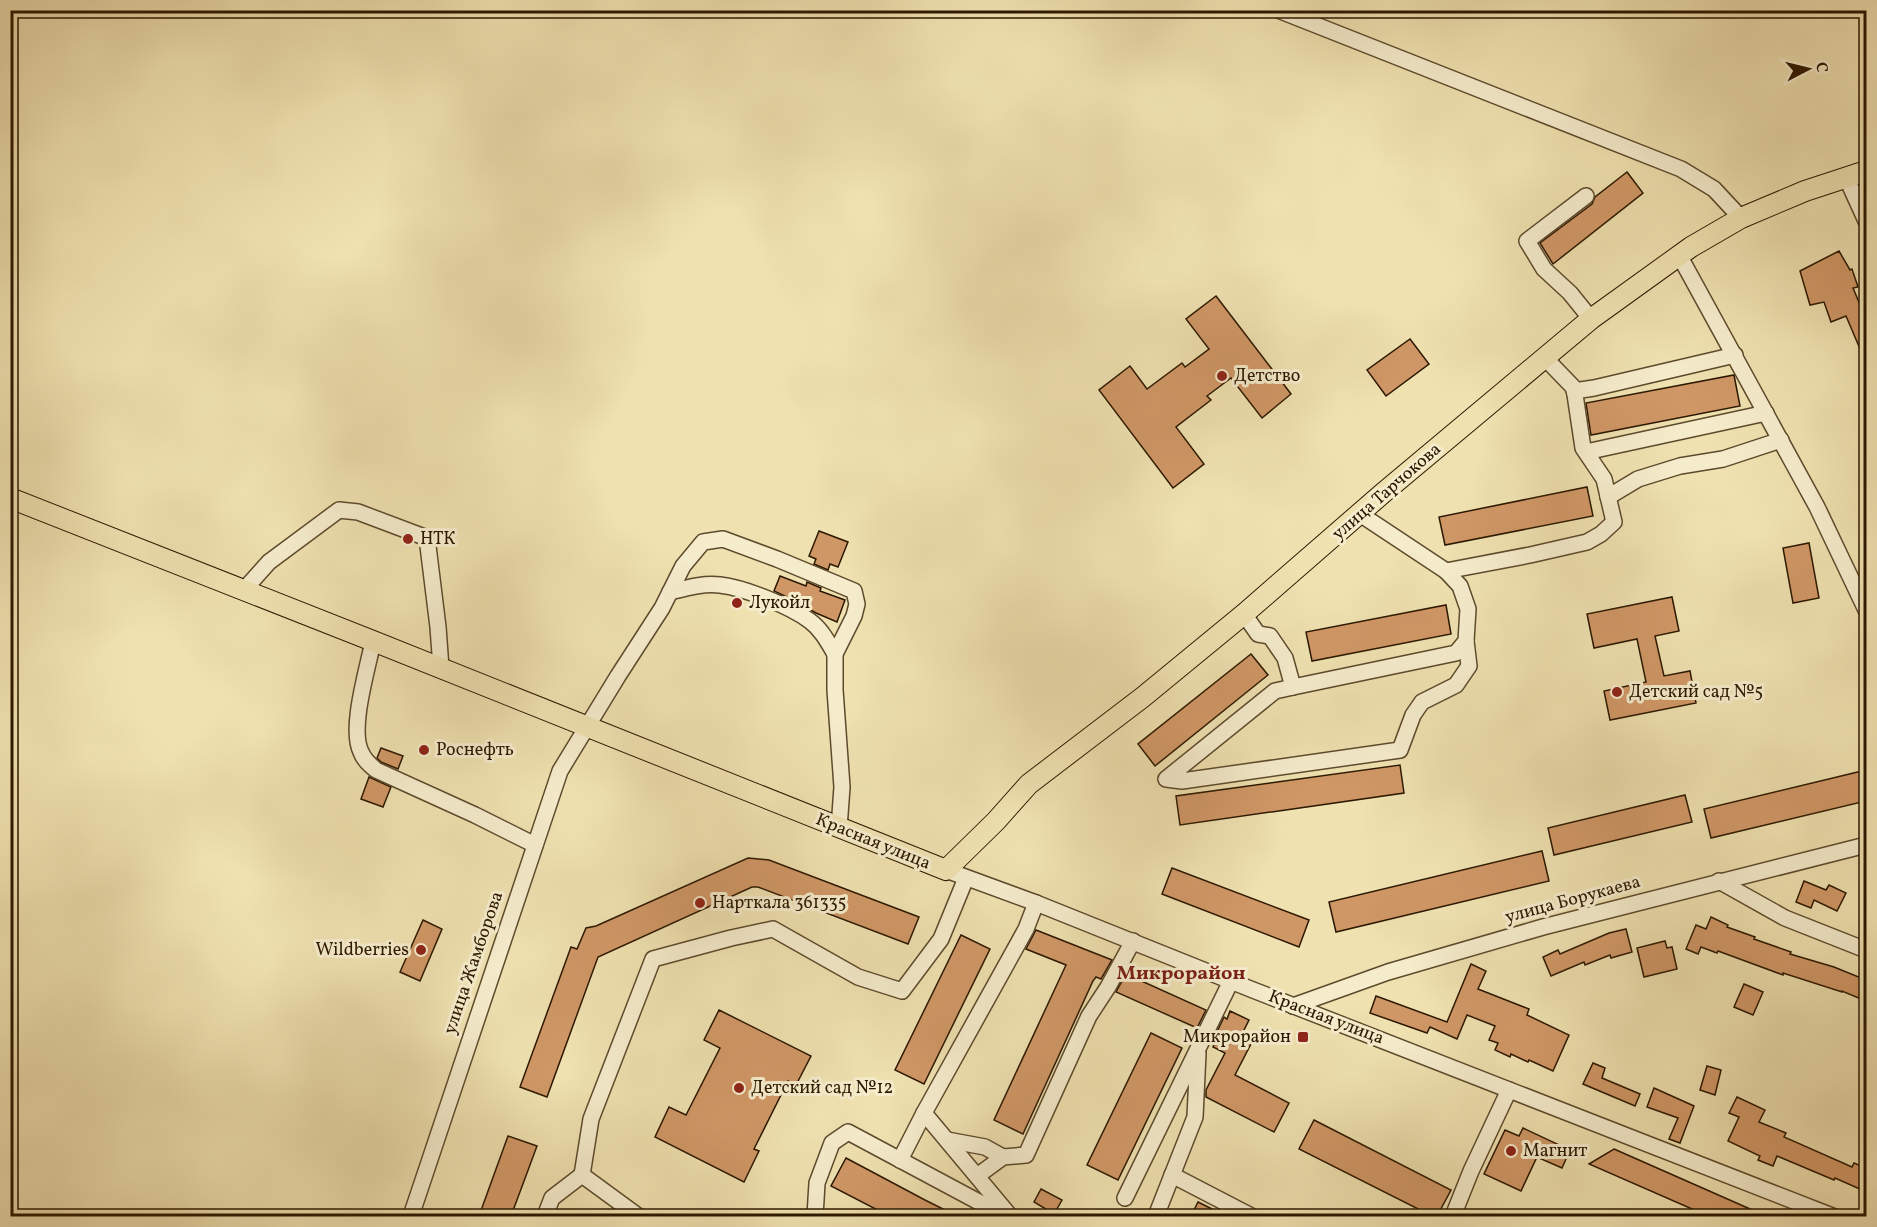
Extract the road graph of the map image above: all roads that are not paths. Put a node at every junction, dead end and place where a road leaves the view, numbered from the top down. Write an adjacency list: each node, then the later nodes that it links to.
1 (1278, 10): 5 (street)
2 (1866, 171): 3 (main road, улица Тарчокова)
3 (1846, 177): 5 (main road, улица Тарчокова); 6 (street)
4 (1586, 196): 8 (street)
5 (1741, 218): 7 (main road, улица Тарчокова)
6 (1866, 221)
7 (1679, 255): 8 (main road, улица Тарчокова); 9 (street)
8 (1591, 320): 10 (main road, улица Тарчокова)
9 (1735, 355): 11 (street); 12 (street)
10 (1545, 358): 11 (street); 17 (main road, улица Тарчокова)
11 (1574, 391): 14 (street)
12 (1766, 413): 13 (street); 14 (street)
13 (1780, 441): 15 (street); 21 (street)
14 (1586, 452): 15 (street)
15 (1608, 497): 18 (street)
16 (10, 498): 19 (main road, Красная улица)
17 (1360, 514): 18 (street); 22 (main road, улица Тарчокова)
18 (1446, 571): 24 (street)
19 (244, 590): 23 (main road, Красная улица); 26 (street)
20 (670, 592): 25 (street); 25 (street, улица Жамборова); 28 (street, улица Жамборова)
21 (1866, 610)
22 (1244, 614): 27 (street); 32 (main road, улица Тарчокова)
23 (373, 641): 26 (main road, Красная улица); 30 (street)
24 (1466, 641): 27 (street); 27 (street)
25 (835, 654): 29 (street)
26 (441, 668): 28 (main road, Красная улица)
27 (1293, 687)
28 (586, 727): 29 (main road, Красная улица); 30 (street, улица Жамборова)
29 (838, 828): 32 (main road, Красная улица)
30 (535, 845): 50 (street, улица Жамборова)
31 (1866, 845): 34 (street, улица Борукаева)
32 (946, 870): 33 (street, Красная улица)
33 (966, 878): 35 (street, Красная улица); 46 (street)
34 (1719, 881): 37 (street); 39 (street, улица Борукаева)
35 (1036, 903): 36 (street, Красная улица); 42 (street)
36 (1132, 941): 38 (street, Красная улица); 44 (street)
37 (1866, 950)
38 (1231, 981): 39 (street, Красная улица); 40 (street)
39 (1293, 1006): 41 (street, Красная улица)
40 (1198, 1049): 47 (street); 49 (street)
41 (1509, 1090): 58 (street); 59 (street, Красная улица)
42 (924, 1113): 43 (street); 45 (street)
43 (947, 1140): 44 (street); 48 (street)
44 (1003, 1157): 48 (street)
45 (900, 1160): 53 (street); 54 (street)
46 (582, 1175): 51 (street); 52 (street)
47 (1172, 1175): 56 (street); 57 (street)
48 (977, 1176): 55 (street)
49 (1125, 1198)
50 (411, 1216)
51 (545, 1216)
52 (638, 1216)
53 (815, 1216)
54 (1005, 1216)
55 (1010, 1216)
56 (1156, 1216)
57 (1251, 1216)
58 (1453, 1216)
59 (1832, 1216)

